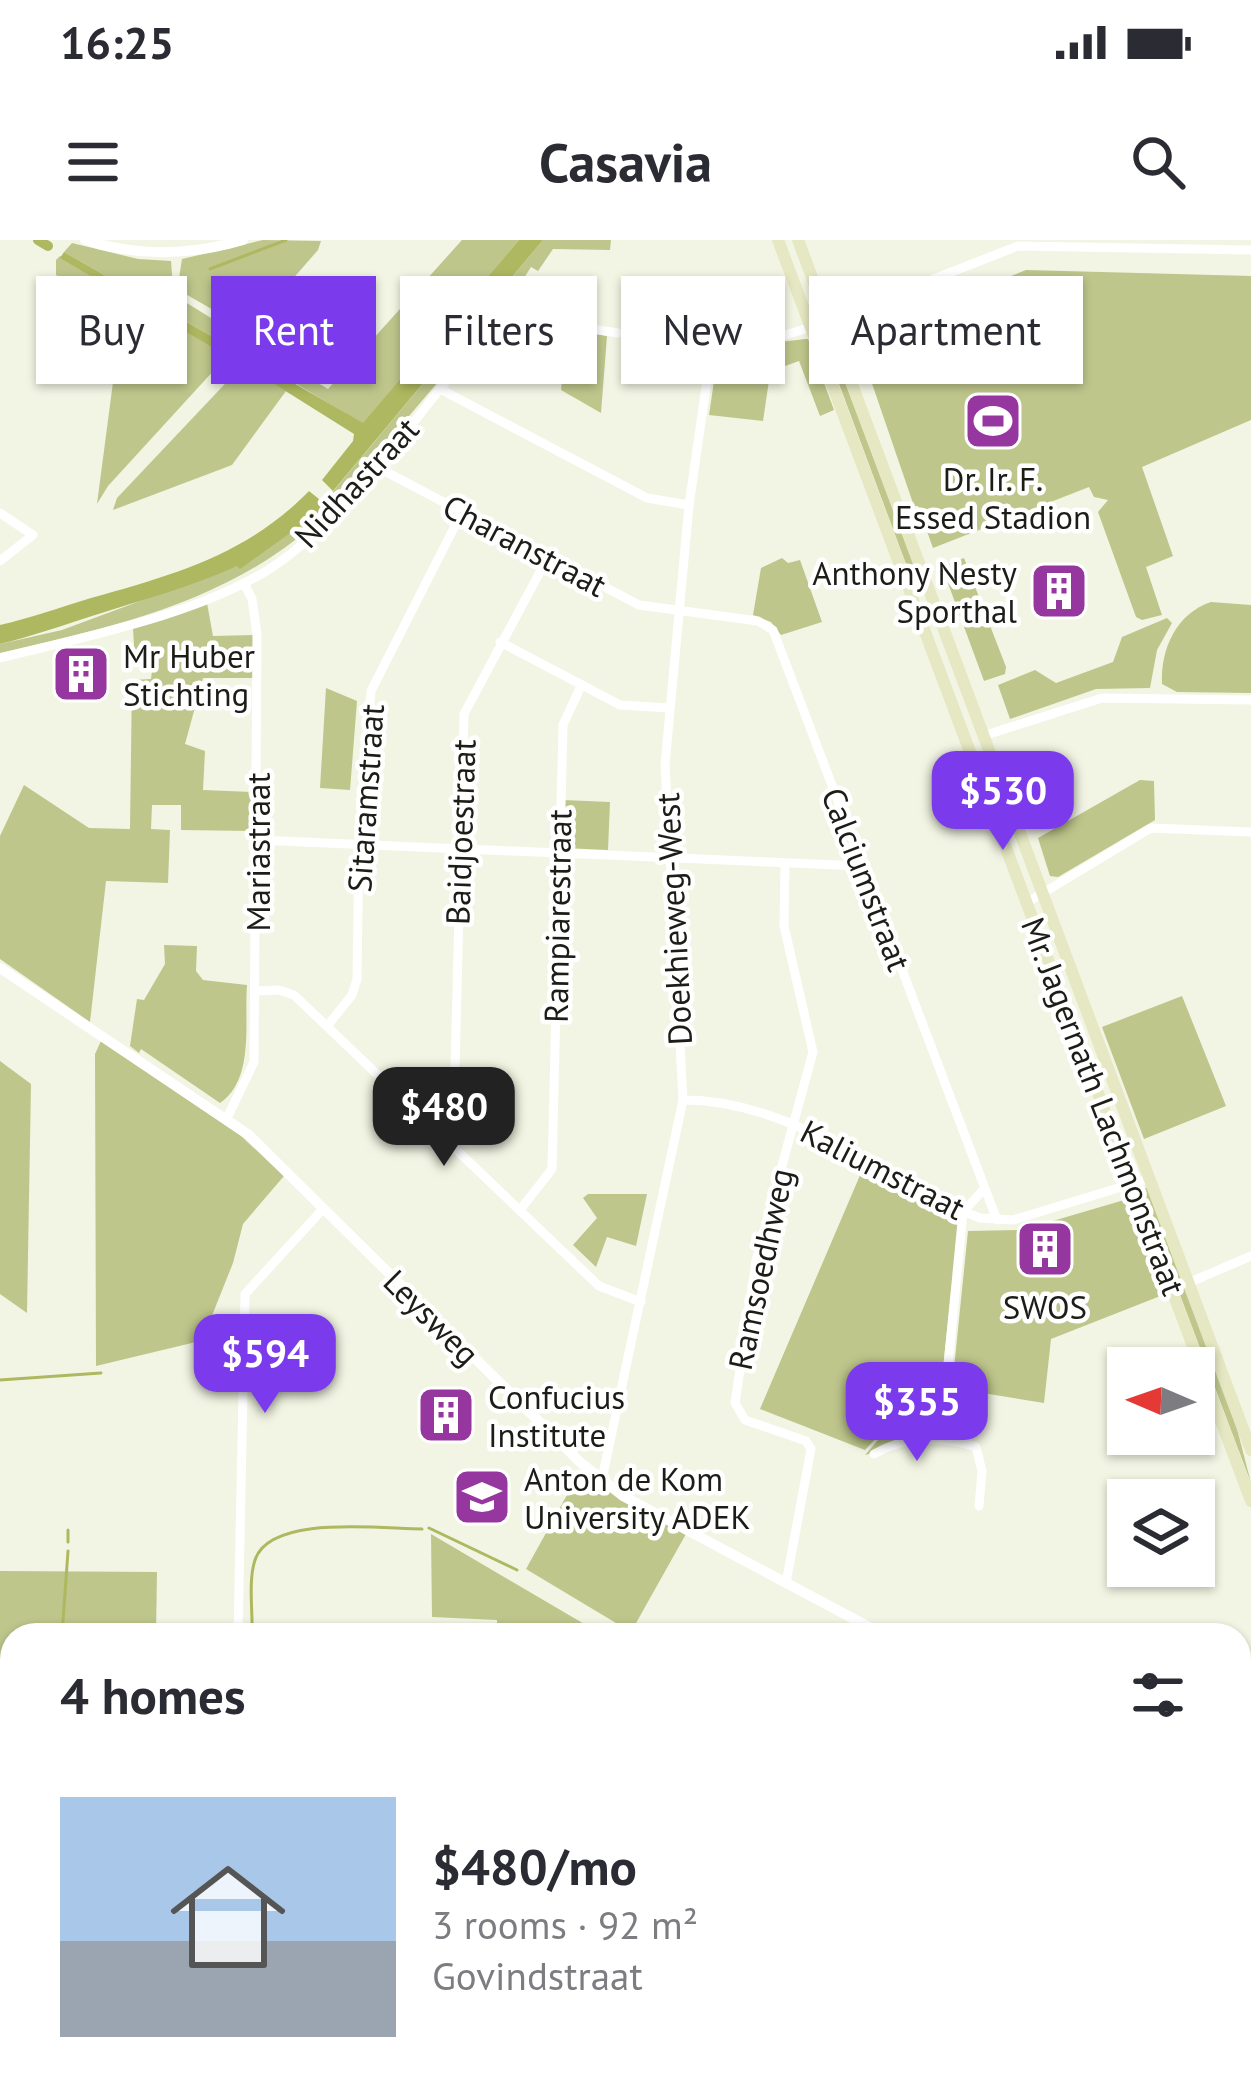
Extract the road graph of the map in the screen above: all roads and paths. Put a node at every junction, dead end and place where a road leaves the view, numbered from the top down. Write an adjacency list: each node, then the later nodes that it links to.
1 (85, 240): 5 (street)
2 (243, 240): 5 (street)
3 (778, 240): 9 (main road, Mr. Jagernath Lachmonstraat)
4 (798, 240): 7 (main road, Mr. Jagernath Lachmonstraat)
5 (146, 246)
6 (1251, 250): 8 (street)
7 (811, 276)
8 (942, 276)
9 (809, 322)
10 (809, 328): 16 (street, Doekhieweg-West)
11 (618, 333): 14 (street, Nidhastraat)
12 (833, 384): 23 (main road, Mr. Jagernath Lachmonstraat)
13 (852, 384): 22 (main road, Mr. Jagernath Lachmonstraat)
14 (440, 389): 15 (street, Nidhastraat); 16 (street)
15 (375, 466): 17 (street, Charanstraat); 21 (street, Nidhastraat)
16 (689, 505): 24 (street, Doekhieweg-West)
17 (462, 512): 19 (street, Charanstraat); 34 (street, Sitaramstraat)
18 (0, 513): 20 (street)
19 (548, 557): 24 (street, Charanstraat); 25 (street, Baidjoestraat)
20 (0, 562)
21 (244, 583): 26 (street, Nidhastraat); 33 (street, Mariastraat)
22 (932, 599): 23 (main road); 30 (main road, Mr. Jagernath Lachmonstraat)
23 (916, 605): 31 (main road, Mr. Jagernath Lachmonstraat)
24 (678, 613): 29 (street, Doekhieweg-West); 39 (street, Calciumstraat)
25 (500, 642): 27 (street); 35 (street, Baidjoestraat)
26 (0, 658)
27 (581, 686): 29 (street); 36 (street, Rampiarestraat)
28 (1251, 700): 30 (street)
29 (669, 709): 37 (street, Doekhieweg-West)
30 (982, 731): 31 (main road); 40 (main road, Mr. Jagernath Lachmonstraat)
31 (964, 732): 41 (main road, Mr. Jagernath Lachmonstraat)
32 (1249, 829): 40 (street)
33 (256, 840): 34 (street); 43 (street, Mariastraat)
34 (358, 843): 35 (street); 44 (street, Sitaramstraat)
35 (458, 848): 36 (street); 47 (street, Baidjoestraat)
36 (558, 852): 37 (street); 53 (street, Rampiarestraat)
37 (668, 857): 38 (street); 45 (street, Doekhieweg-West)
38 (784, 863): 39 (street); 48 (street)
39 (861, 866): 51 (street, Calciumstraat)
40 (1044, 895): 41 (street); 49 (main road, Mr. Jagernath Lachmonstraat)
41 (1028, 902): 50 (main road, Mr. Jagernath Lachmonstraat)
42 (0, 968): 46 (street, Leysweg)
43 (257, 991): 44 (street); 46 (street, Mariastraat)
44 (328, 1025): 47 (street)
45 (683, 1100): 48 (street, Kaliumstraat); 58 (street, Doekhieweg-West)
46 (227, 1118): 52 (street, Leysweg)
47 (423, 1118): 53 (street)
48 (793, 1122): 54 (street, Kaliumstraat); 65 (street, Ramsoedhweg)
49 (1151, 1178): 50 (street, Kaliumstraat); 57 (main road, Mr. Jagernath Lachmonstraat)
50 (1135, 1186): 55 (street, Kaliumstraat); 63 (main road, Mr. Jagernath Lachmonstraat)
51 (984, 1189): 54 (street); 55 (street, Calciumstraat)
52 (323, 1209): 62 (street, Leysweg); 66 (street)
53 (520, 1210): 58 (street)
54 (963, 1212): 55 (street, Kaliumstraat); 59 (street)
55 (997, 1220)
56 (1251, 1256): 57 (street)
57 (1188, 1283): 60 (main road, Mr. Jagernath Lachmonstraat)
58 (641, 1302): 62 (street, Doekhieweg-West)
59 (941, 1437): 61 (street); 64 (street)
60 (1251, 1450)
61 (874, 1454)
62 (602, 1479): 65 (street, Leysweg)
63 (1251, 1501)
64 (979, 1506)
65 (786, 1582): 67 (street, Leysweg)
66 (238, 1623)
67 (851, 1623)

